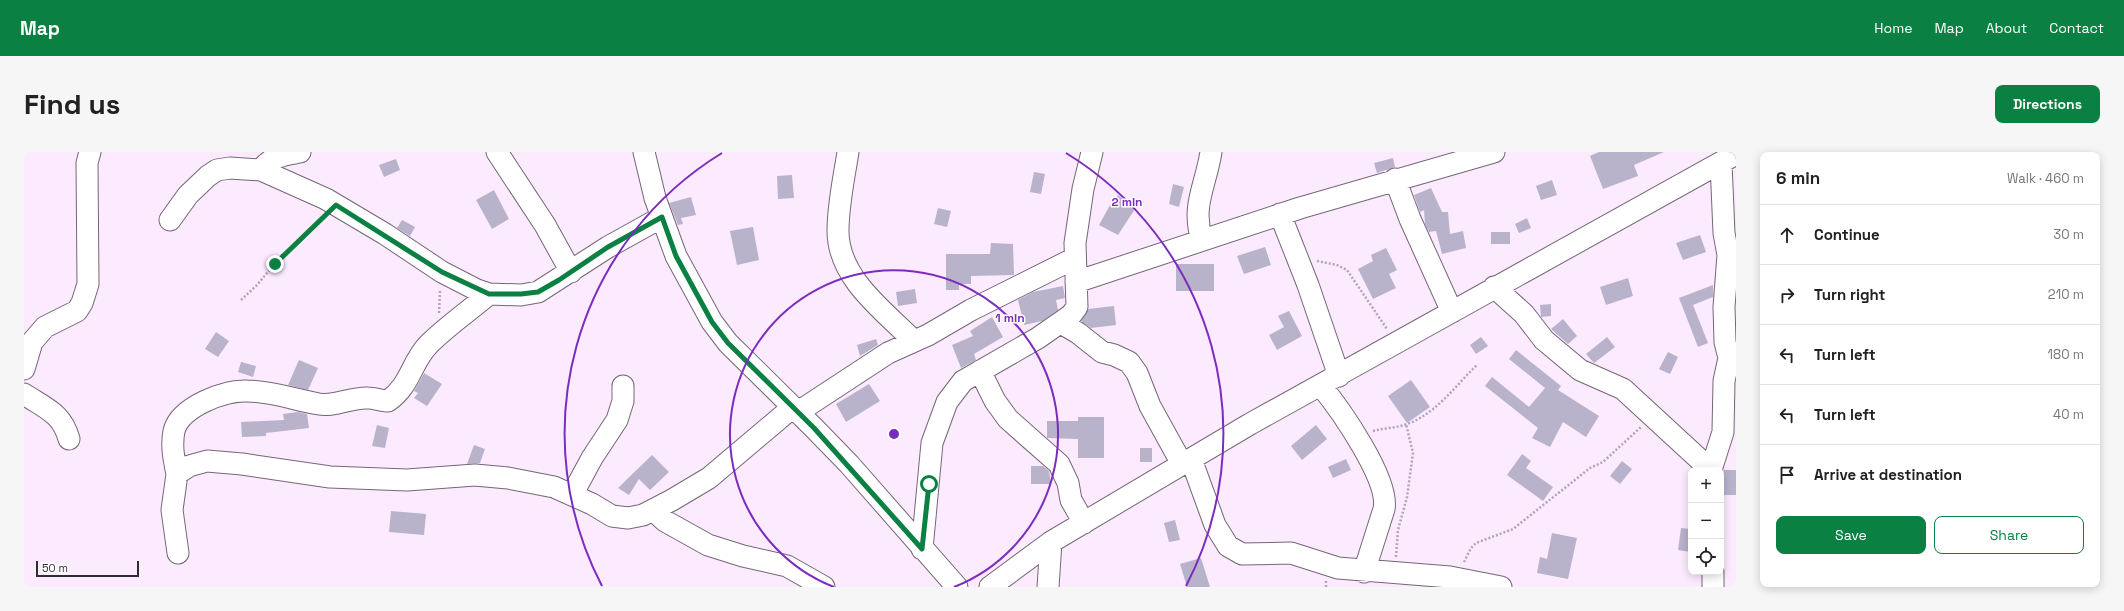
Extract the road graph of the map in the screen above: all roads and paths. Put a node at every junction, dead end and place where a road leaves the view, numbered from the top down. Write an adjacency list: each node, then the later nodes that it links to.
1 (90, 152): 31 (street)
2 (300, 152): 10 (street)
3 (497, 152): 20 (street)
4 (644, 152): 14 (street)
5 (848, 152): 28 (street)
6 (1092, 152): 17 (street)
7 (1212, 152): 16 (street)
8 (1494, 152): 11 (street)
9 (1728, 158): 22 (street); 44 (street)
10 (261, 170): 12 (street); 15 (street)
11 (1395, 179): 13 (street); 25 (street)
12 (336, 205): 19 (street); 24 (path)
13 (1280, 214): 16 (street); 18 (street)
14 (662, 217): 20 (street); 37 (street)
15 (170, 220)
16 (1202, 240): 21 (street)
17 (1075, 258): 21 (street); 28 (street)
18 (1298, 263): 29 (path); 33 (street)
19 (442, 272): 23 (street); 27 (path)
20 (571, 272): 23 (street)
21 (1076, 282): 26 (street)
22 (1494, 288): 25 (street); 38 (street)
23 (489, 294): 27 (street)
24 (241, 300)
25 (1452, 312): 29 (street)
26 (1061, 323): 32 (street); 42 (street)
27 (435, 339): 45 (street)
28 (914, 341): 37 (street)
29 (1396, 343): 33 (street)
30 (1477, 365): 39 (path)
31 (24, 369)
32 (980, 371): 48 (street); 50 (street)
33 (1339, 376): 35 (street)
34 (623, 386): 46 (street)
35 (1321, 386): 40 (street); 42 (street)
36 (24, 394): 41 (street)
37 (796, 410): 47 (street); 50 (street)
38 (1654, 415): 43 (street); 55 (path)
39 (1406, 424): 40 (path); 53 (path)
40 (1355, 435): 52 (street)
41 (69, 439)
42 (1186, 462): 48 (street); 52 (street)
43 (1708, 467)
44 (1712, 467)
45 (177, 474): 46 (street); 51 (street)
46 (572, 495): 47 (street)
47 (653, 510): 56 (street)
48 (1084, 523): 49 (street)
49 (1051, 542): 58 (street); 59 (street)
50 (922, 549): 57 (street)
51 (178, 553)
52 (1364, 572): 53 (street)
53 (1394, 573): 55 (street)
54 (1713, 575): 61 (street)
55 (1450, 577): 60 (street)
56 (824, 587)
57 (957, 587)
58 (990, 587)
59 (1048, 587)
60 (1501, 587)
61 (1713, 587)

